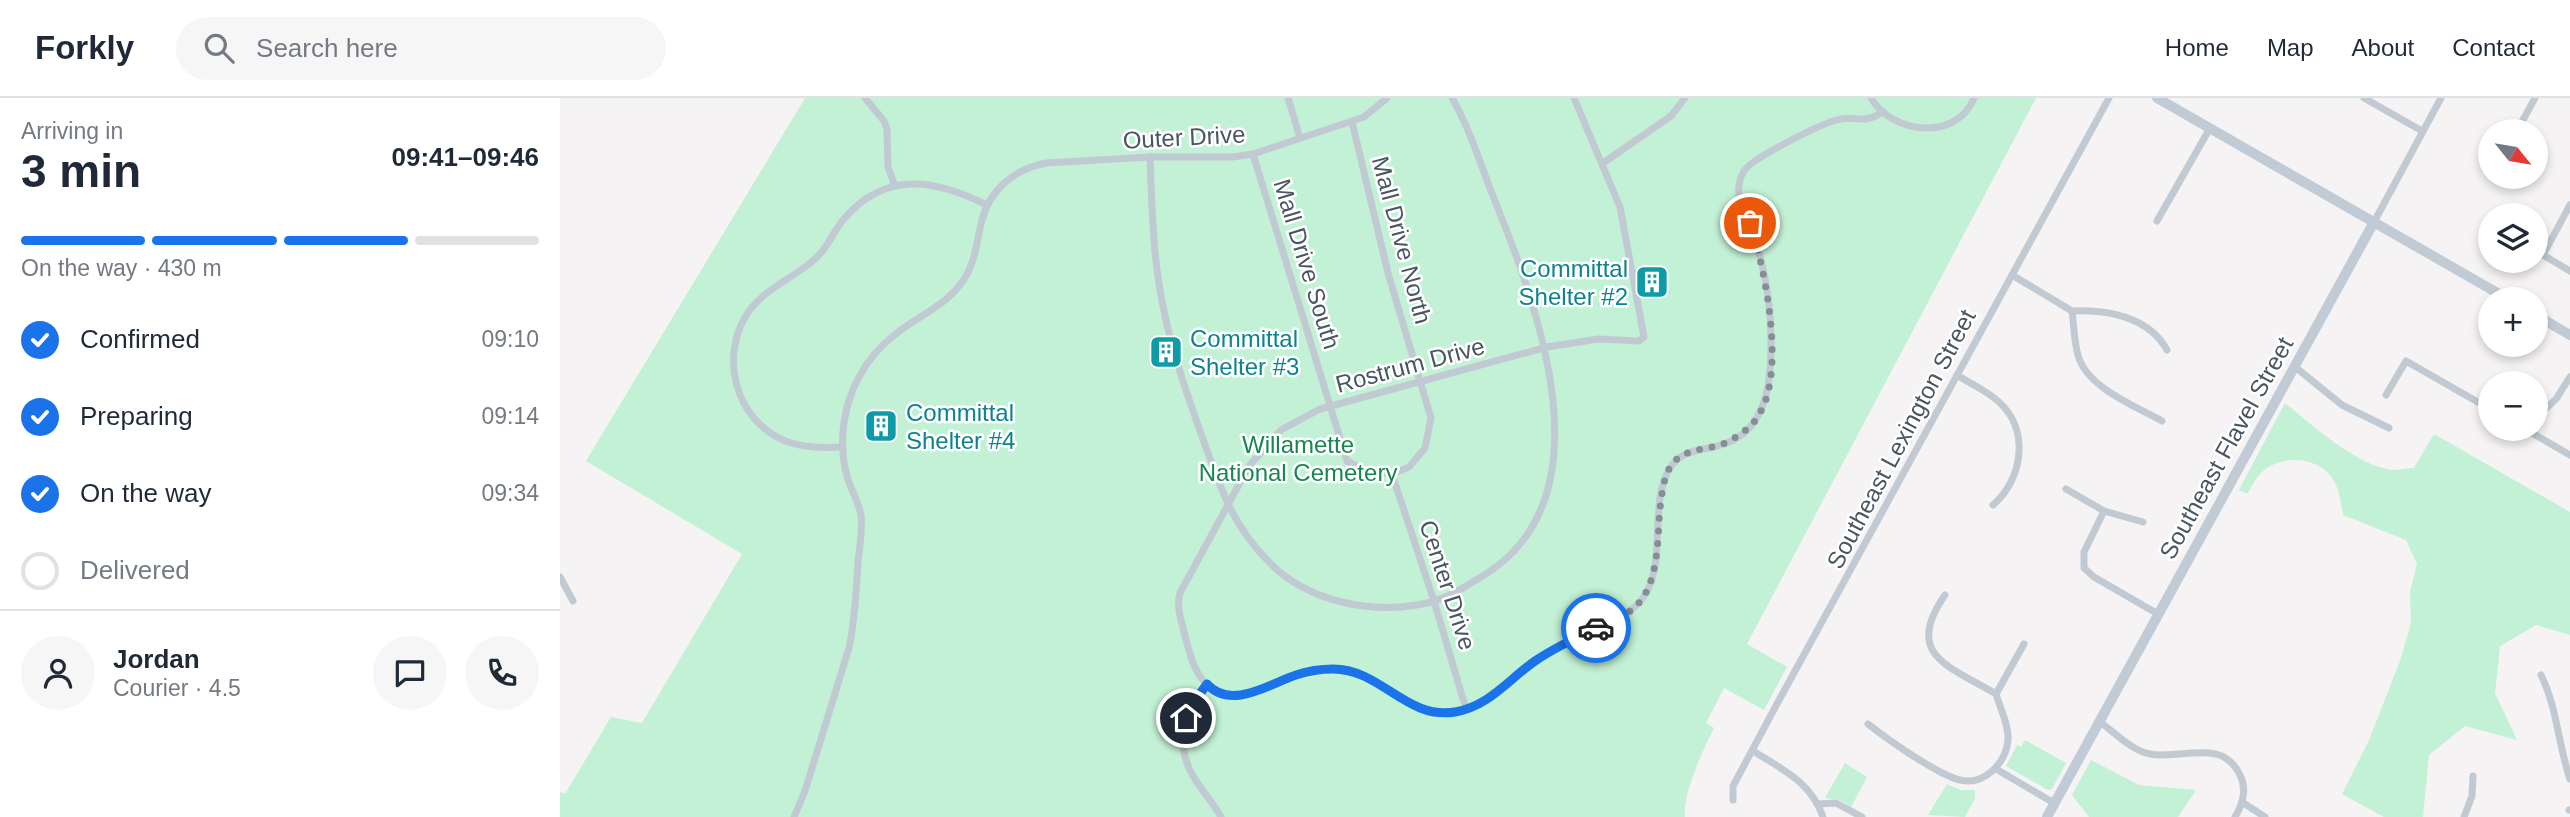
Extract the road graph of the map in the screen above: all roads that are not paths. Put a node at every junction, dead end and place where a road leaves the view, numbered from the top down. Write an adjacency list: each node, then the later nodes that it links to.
1 (865, 98): 23 (street)
2 (1288, 98): 19 (street)
3 (1387, 98): 16 (street, Outer Drive)
4 (1452, 98): 34 (street)
5 (1574, 98): 22 (street)
6 (1685, 98): 22 (street)
7 (1871, 98): 14 (street)
8 (1974, 98): 14 (street)
9 (2109, 98): 29 (street, Southeast Lexington Street)
10 (2157, 98): 17 (street)
11 (2364, 98): 18 (street)
12 (2441, 98): 18 (street, Southeast Flavel Street)
13 (2535, 98): 15 (street)
14 (1883, 112): 64 (street)
15 (2524, 119)
16 (1352, 122): 19 (street, Outer Drive); 39 (street, Mall Drive North)
17 (2210, 128): 26 (street); 27 (street)
18 (2422, 131): 27 (street, Southeast Flavel Street)
19 (1300, 138): 20 (street, Outer Drive)
20 (1253, 154): 21 (street, Outer Drive); 42 (street, Mall Drive South)
21 (1150, 158): 24 (street, Outer Drive); 52 (street)
22 (1603, 163): 34 (street, Rostrum Drive)
23 (895, 186): 24 (street); 47 (street)
24 (987, 205): 47 (street)
25 (2570, 205): 28 (street)
26 (2157, 221)
27 (2374, 222): 30 (street); 36 (street, Southeast Flavel Street)
28 (2570, 271)
29 (2012, 275): 31 (street); 37 (street, Southeast Lexington Street)
30 (2487, 287)
31 (2072, 311): 35 (street); 44 (street)
32 (2548, 322): 33 (street)
33 (2570, 335)
34 (1543, 350): 39 (street, Rostrum Drive); 58 (street)
35 (2166, 350)
36 (2294, 366): 45 (street); 59 (street, Southeast Flavel Street)
37 (1957, 375): 51 (street); 67 (street, Southeast Lexington Street)
38 (2570, 377): 43 (street)
39 (1421, 383): 42 (street, Rostrum Drive); 49 (street, Mall Drive North)
40 (2386, 395): 41 (street)
41 (2478, 402)
42 (1329, 406): 49 (street, Mall Drive South); 52 (street, Rostrum Drive)
43 (2548, 407)
44 (2162, 421)
45 (2389, 428)
46 (2546, 441): 48 (street)
47 (843, 447): 75 (street)
48 (2570, 455)
49 (1392, 474): 58 (street, Center Drive)
50 (2066, 489): 53 (street)
51 (1993, 505)
52 (1227, 506): 58 (street); 62 (street, Rostrum Drive)
53 (2104, 511): 54 (street); 59 (street)
54 (2143, 522)
55 (560, 576): 57 (street)
56 (1945, 595): 63 (street)
57 (573, 601)
58 (1434, 601): 64 (street, Center Drive)
59 (2158, 614): 65 (street, Southeast Flavel Street)
60 (2024, 644): 63 (street)
61 (2541, 675): 70 (street)
62 (1207, 684): 64 (street); 76 (street)
63 (1996, 694): 68 (street)
64 (1466, 709)
65 (2100, 722): 72 (street); 74 (street, Southeast Flavel Street)
66 (1868, 724): 68 (street)
67 (1753, 751): 71 (street, Southeast Lexington Street); 73 (street)
68 (1996, 769): 74 (street)
69 (2473, 776): 81 (street)
70 (2570, 779)
71 (1732, 800)
72 (2242, 802): 79 (street); 80 (street)
73 (1818, 804): 77 (street); 78 (street)
74 (2050, 813)
75 (794, 817)
76 (1221, 817)
77 (1823, 817)
78 (1862, 817)
79 (2235, 817)
80 (2265, 817)
81 (2464, 817)

